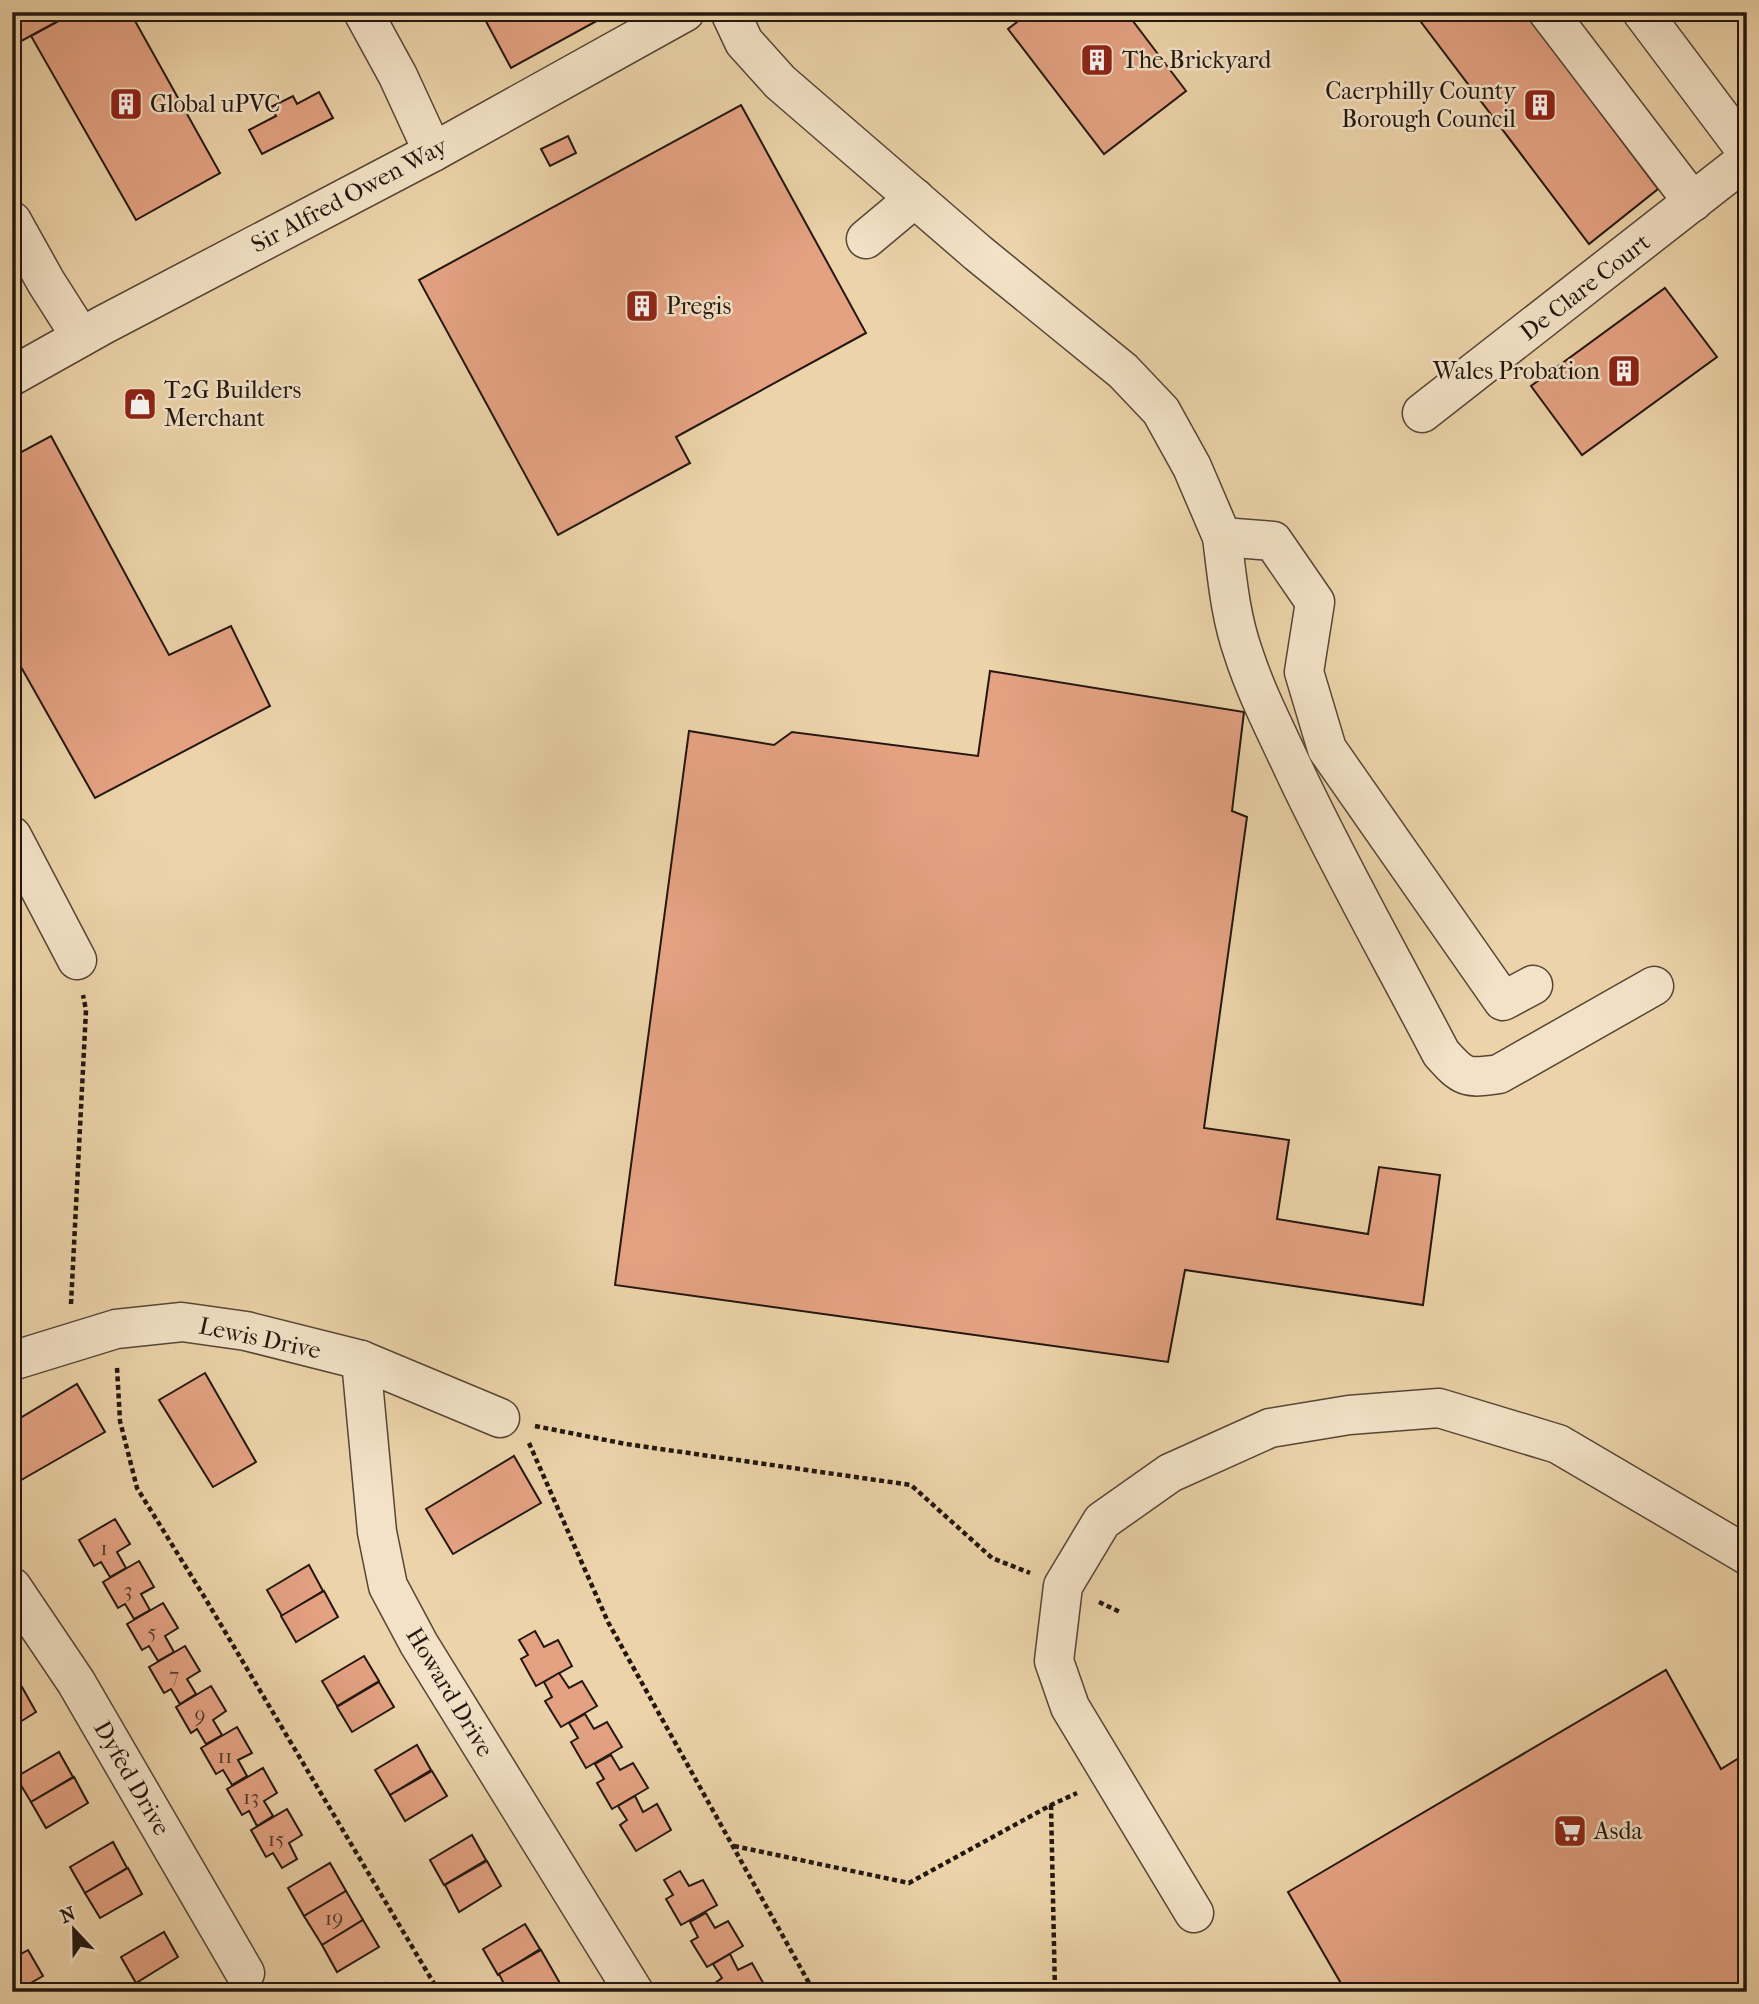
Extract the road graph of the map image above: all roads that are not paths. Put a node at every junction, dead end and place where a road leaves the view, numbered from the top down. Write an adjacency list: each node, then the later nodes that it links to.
1 (363, 12): 6 (street)
2 (685, 12): 6 (street, Sir Alfred Owen Way)
3 (730, 12): 9 (street)
4 (1548, 12): 10 (street)
5 (1642, 12): 7 (street)
6 (433, 152): 13 (street, Sir Alfred Owen Way)
7 (1747, 152)
8 (1747, 159): 10 (street, De Clare Court)
9 (915, 198): 12 (street); 16 (street)
10 (1693, 202): 15 (street, De Clare Court)
11 (12, 221): 13 (street)
12 (866, 239)
13 (80, 337): 14 (street, Sir Alfred Owen Way)
14 (12, 376)
15 (1422, 413)
16 (1222, 537): 19 (street); 20 (street)
17 (12, 836): 18 (street)
18 (77, 960)
19 (1654, 986)
20 (1518, 993)
21 (361, 1360): 22 (street, Lewis Drive); 23 (street, Lewis Drive); 28 (street, Howard Drive)
22 (12, 1361)
23 (510, 1421)
24 (1747, 1555): 26 (street)
25 (12, 1587): 27 (street, Dyfed Drive)
26 (1194, 1913)
27 (245, 1973)
28 (634, 1992)

